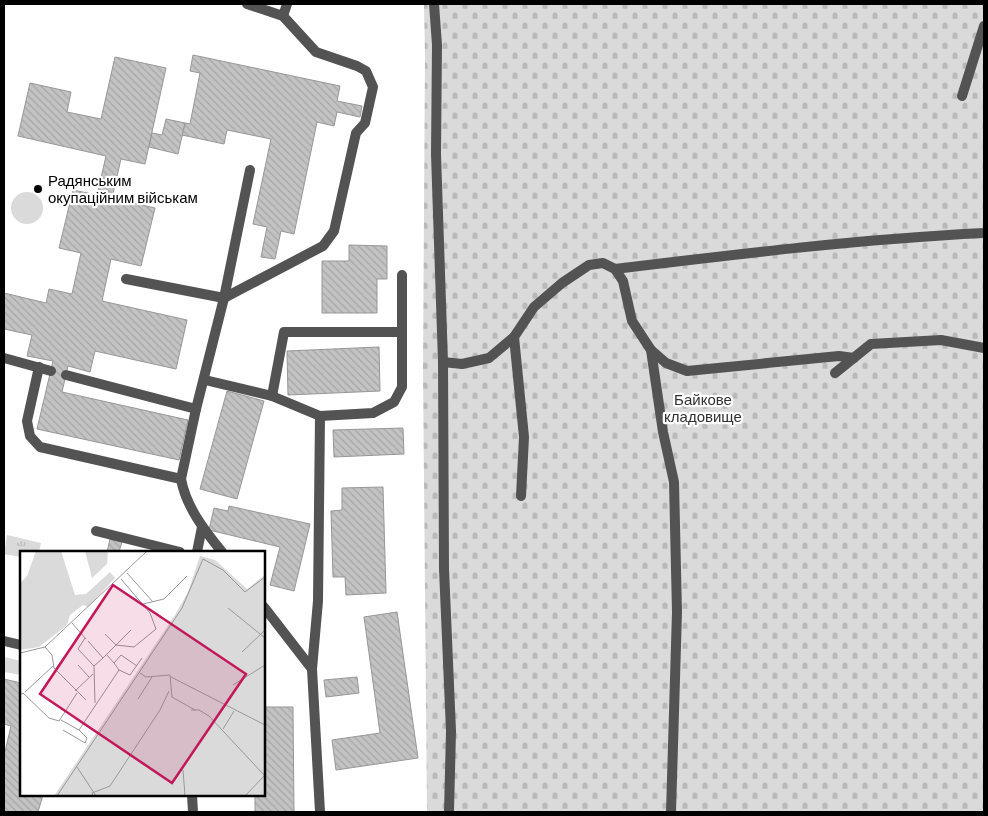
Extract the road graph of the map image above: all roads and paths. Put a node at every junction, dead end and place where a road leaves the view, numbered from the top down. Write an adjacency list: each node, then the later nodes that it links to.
1 (247, 4): 4 (lane)
2 (287, 4): 4 (lane)
3 (434, 4): 19 (lane)
4 (283, 16): 12 (lane)
5 (984, 26): 6 (lane)
6 (962, 96)
7 (250, 170): 12 (lane)
8 (984, 233): 9 (lane)
9 (615, 269): 14 (lane); 16 (lane)
10 (402, 275): 13 (lane)
11 (126, 279): 12 (lane)
12 (224, 298): 24 (lane)
13 (401, 332): 25 (lane); 27 (lane)
14 (514, 337): 19 (lane); 29 (lane)
15 (984, 348): 18 (lane)
16 (651, 350): 18 (lane); 43 (lane)
17 (4, 358): 20 (lane)
18 (854, 358): 22 (lane)
19 (443, 362): 42 (lane)
20 (39, 367): 21 (lane); 28 (lane)
21 (51, 371)
22 (836, 373)
23 (66, 375): 26 (lane)
24 (205, 380): 25 (lane); 26 (lane)
25 (272, 396): 27 (lane)
26 (196, 409): 28 (lane)
27 (320, 416): 38 (lane)
28 (181, 479): 30 (lane)
29 (521, 496)
30 (202, 528): 33 (lane); 34 (lane)
31 (96, 531): 32 (lane)
32 (176, 551)
33 (197, 551)
34 (221, 551)
35 (265, 608): 38 (lane)
36 (4, 641): 37 (lane)
37 (20, 645)
38 (312, 669): 41 (lane)
39 (192, 796): 40 (lane)
40 (194, 812)
41 (320, 812)
42 (449, 812)
43 (672, 812)

